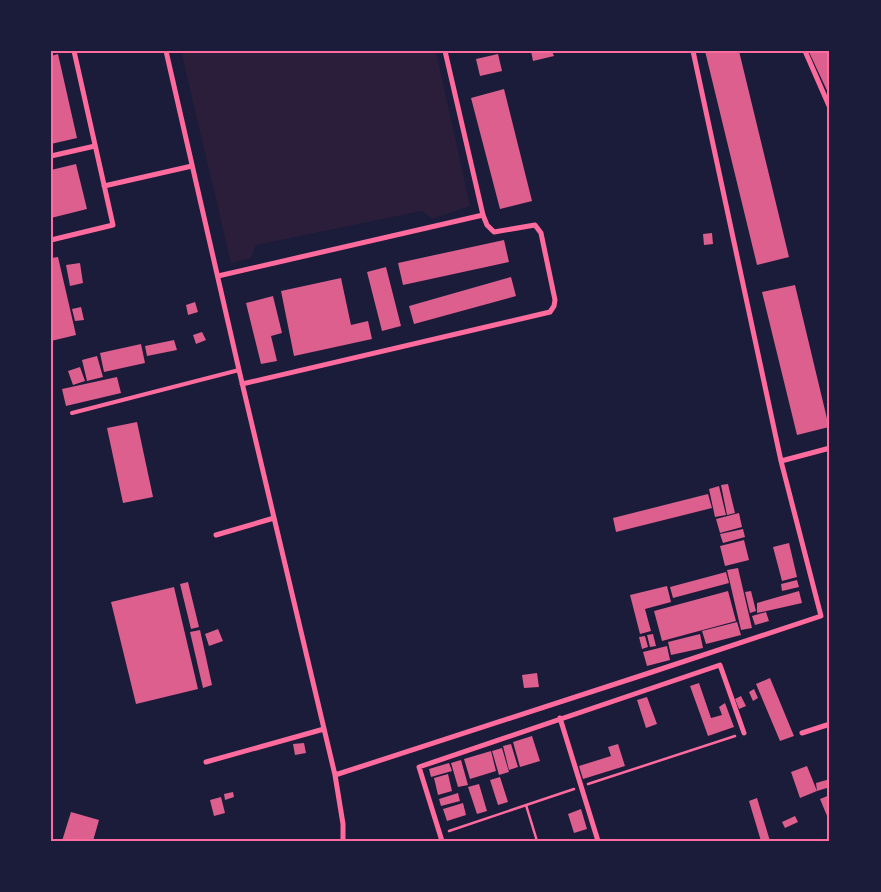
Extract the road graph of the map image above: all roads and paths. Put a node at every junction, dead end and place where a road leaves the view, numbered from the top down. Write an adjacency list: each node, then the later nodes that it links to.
1 (74, 51): 7 (street)
2 (166, 51): 9 (street)
3 (445, 51): 11 (street)
4 (693, 51): 18 (street)
5 (805, 51): 6 (street)
6 (830, 108)
7 (95, 146): 8 (street); 10 (street)
8 (51, 156)
9 (192, 166): 10 (street); 13 (street)
10 (104, 186): 12 (street)
11 (483, 215): 13 (street); 15 (street)
12 (51, 240)
13 (218, 276): 14 (street)
14 (239, 370): 15 (street); 16 (lane)
15 (242, 384): 19 (street)
16 (72, 412)
17 (830, 448): 18 (street)
18 (781, 460): 27 (street)
19 (274, 518): 20 (street); 23 (street)
20 (216, 535)
21 (560, 718): 24 (street); 28 (street); 30 (street)
22 (830, 724): 25 (street)
23 (324, 729): 26 (street); 27 (street)
24 (744, 733): 28 (path)
25 (802, 733)
26 (206, 762)
27 (335, 774): 31 (street)
28 (581, 786): 29 (path); 34 (street)
29 (526, 805): 30 (path); 33 (path)
30 (440, 834): 32 (street)
31 (343, 841)
32 (442, 841)
33 (537, 841)
34 (598, 841)

